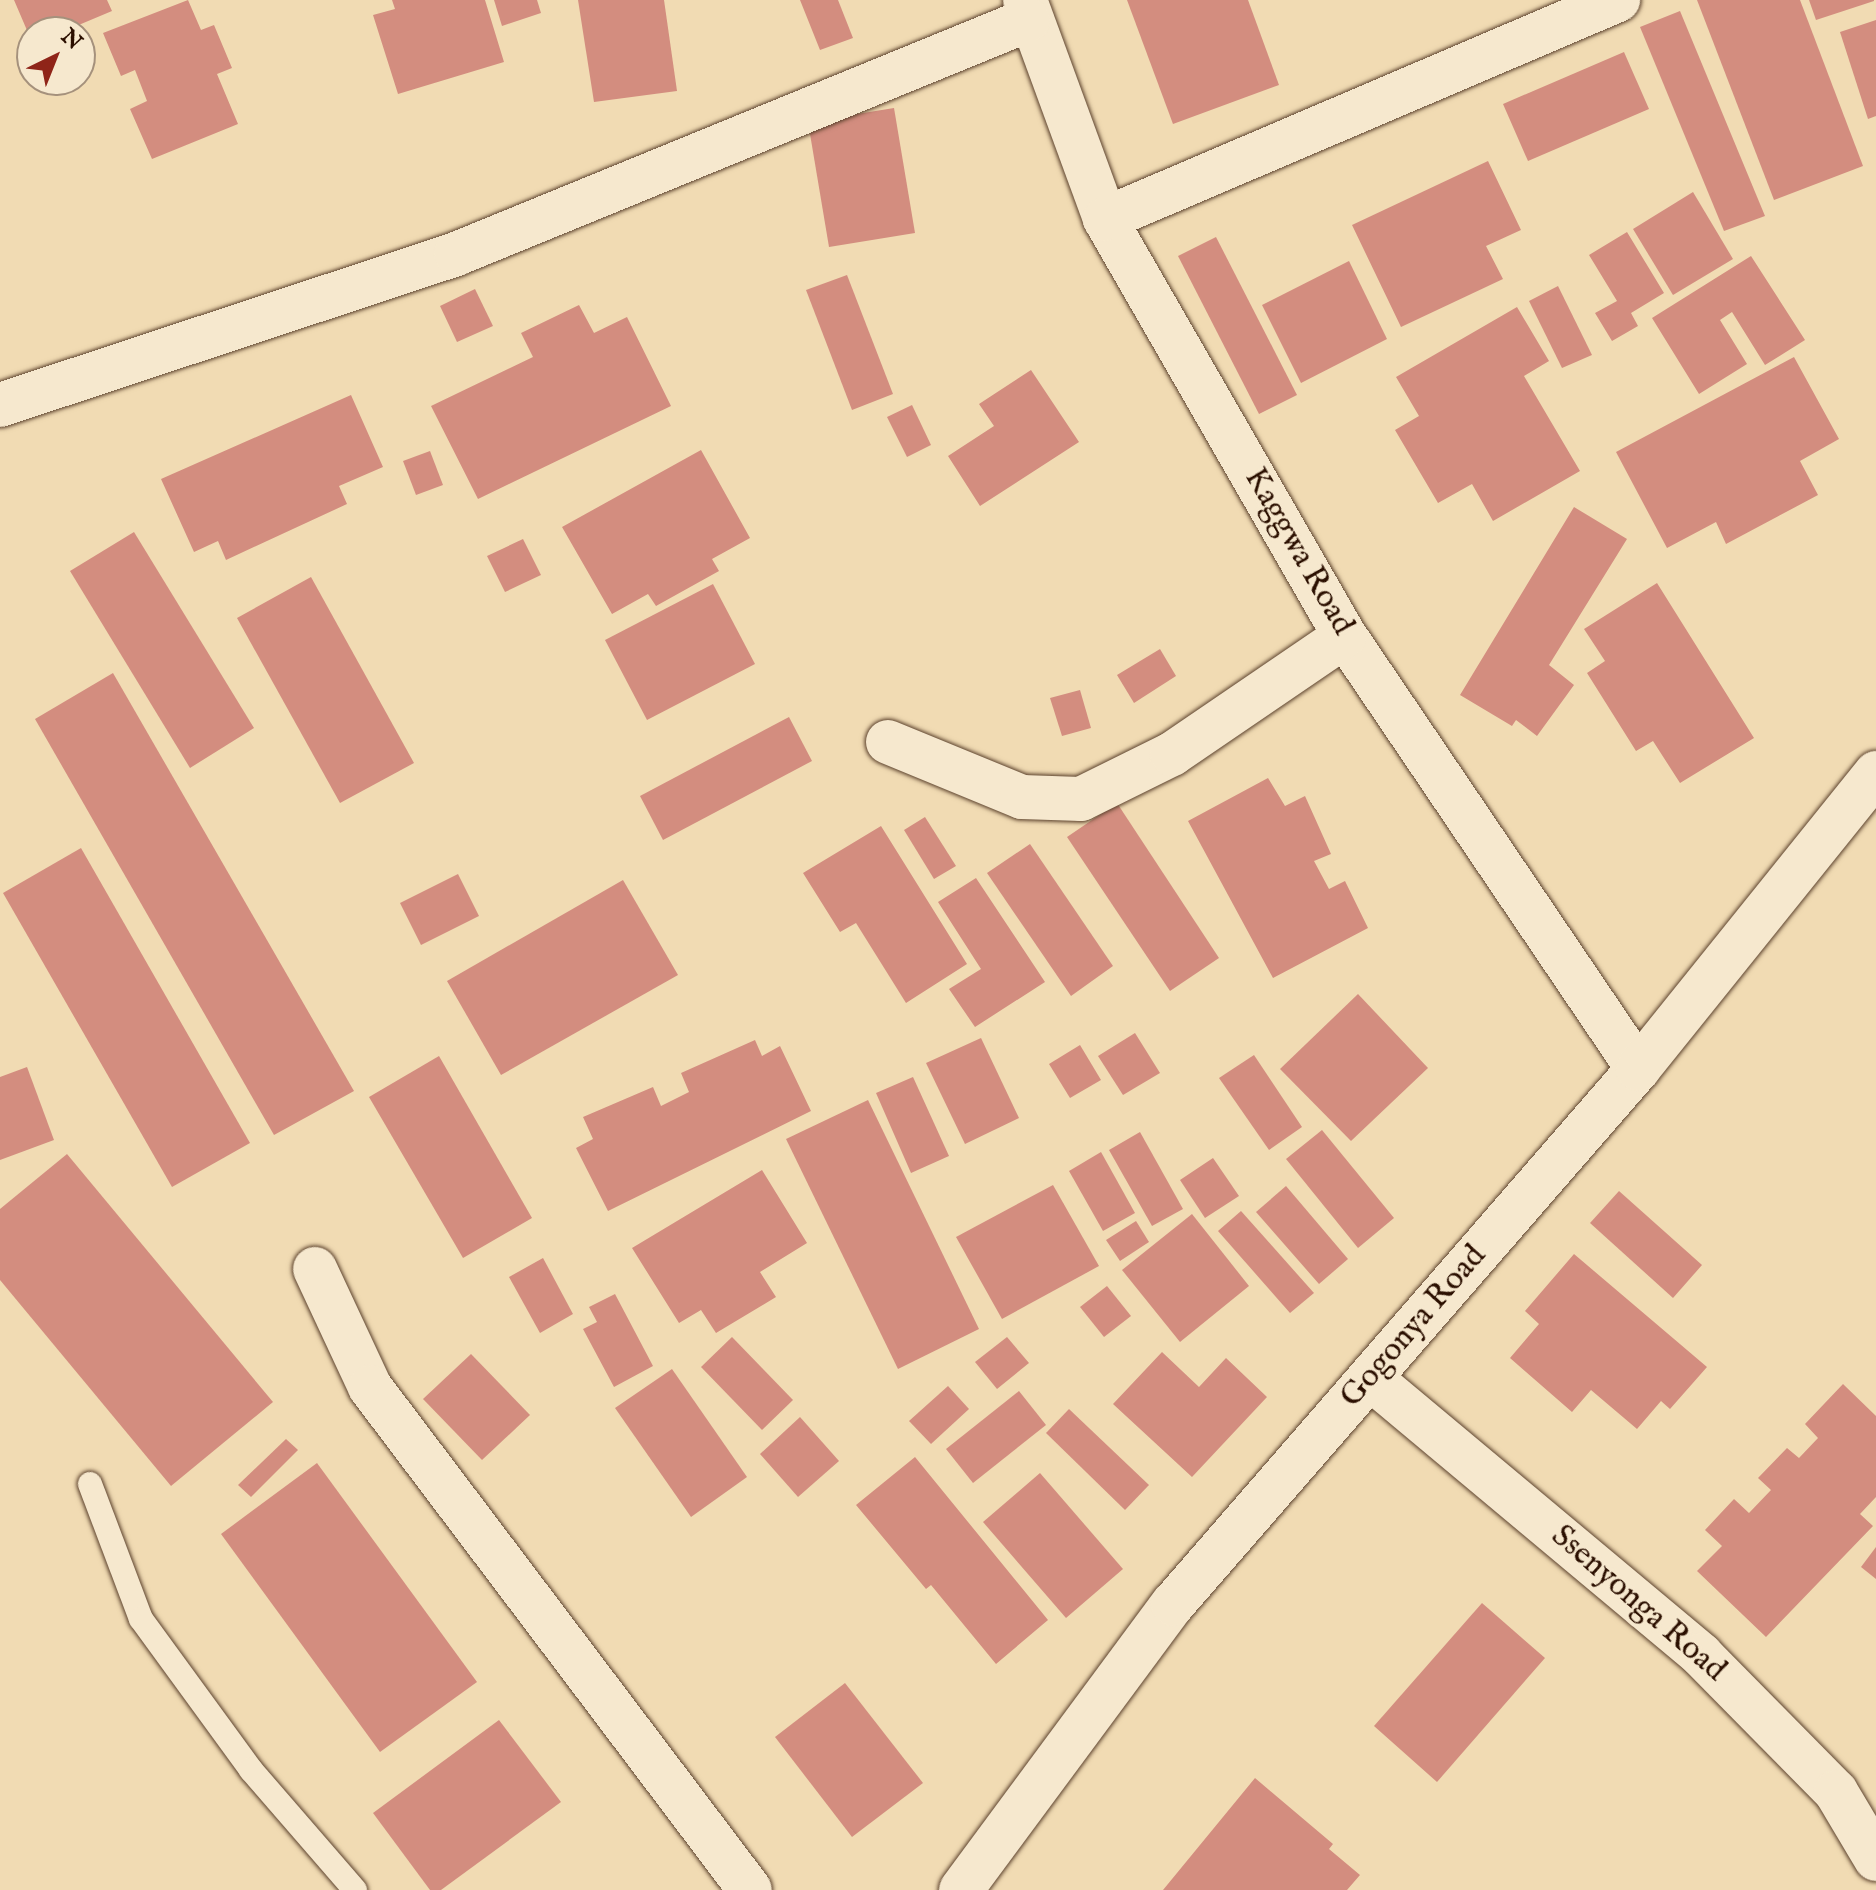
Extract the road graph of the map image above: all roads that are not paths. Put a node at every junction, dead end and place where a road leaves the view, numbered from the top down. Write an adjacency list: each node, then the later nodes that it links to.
1 (1618, 0): 3 (street)
2 (1026, 10): 3 (street, Kaggwa Road); 4 (street)
3 (1105, 219): 5 (street, Kaggwa Road)
4 (0, 405)
5 (1345, 636): 6 (street); 8 (street, Kaggwa Road)
6 (888, 742)
7 (1876, 773): 8 (street, Gogonya Road)
8 (1638, 1069): 10 (street, Gogonya Road)
9 (315, 1269): 14 (street)
10 (1370, 1378): 12 (street, Ssenyonga Road); 15 (street, Gogonya Road)
11 (90, 1484): 13 (lane)
12 (1876, 1859)
13 (355, 1890)
14 (750, 1890)
15 (961, 1890)

